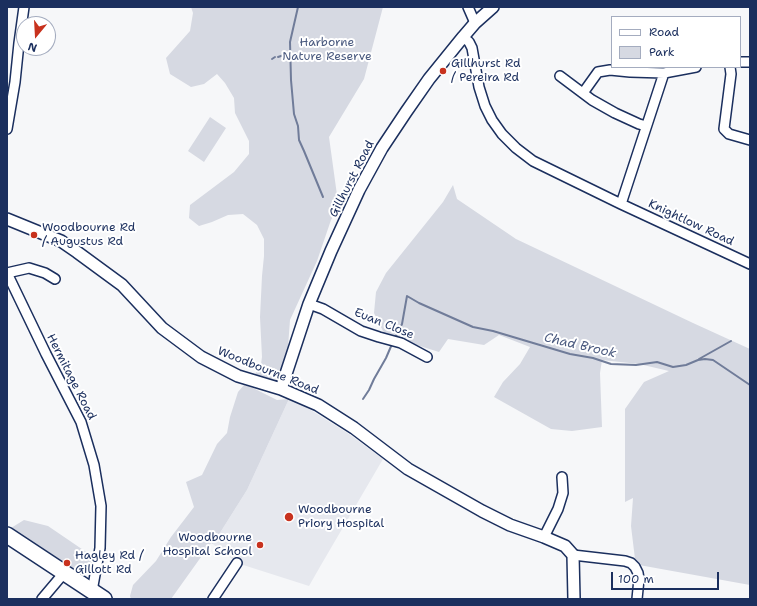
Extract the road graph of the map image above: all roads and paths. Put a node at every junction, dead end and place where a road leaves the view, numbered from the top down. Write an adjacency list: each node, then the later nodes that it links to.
1 (24, 7): 10 (street)
2 (468, 7): 4 (street)
3 (493, 7): 4 (street, Gillhurst Road)
4 (475, 23): 5 (street, Gillhurst Road)
5 (462, 37): 15 (street, Knightlow Road); 20 (street, Gillhurst Road)
6 (691, 68): 8 (street)
7 (730, 68): 14 (street)
8 (664, 73): 11 (street); 12 (street)
9 (560, 76): 11 (street)
10 (11, 82): 13 (street)
11 (583, 93): 12 (street)
12 (646, 126): 15 (street)
13 (7, 129)
14 (750, 140)
15 (621, 204): 17 (street, Knightlow Road)
16 (7, 219): 22 (street, Woodbourne Road)
17 (750, 264)
18 (7, 273): 19 (street); 29 (street, Hermitage Road)
19 (55, 279)
20 (309, 304): 21 (street, Euan Close); 22 (street, Gillhurst Road)
21 (427, 357)
22 (281, 389): 25 (street, Woodbourne Road)
23 (562, 477): 25 (street)
24 (7, 535): 28 (highway)
25 (544, 538): 26 (street, Woodbourne Road)
26 (573, 555): 33 (street); 34 (street)
27 (237, 563): 32 (street)
28 (64, 573): 29 (highway); 30 (street)
29 (92, 591): 31 (highway)
30 (42, 599)
31 (104, 599)
32 (213, 599)
33 (574, 599)
34 (637, 599)

